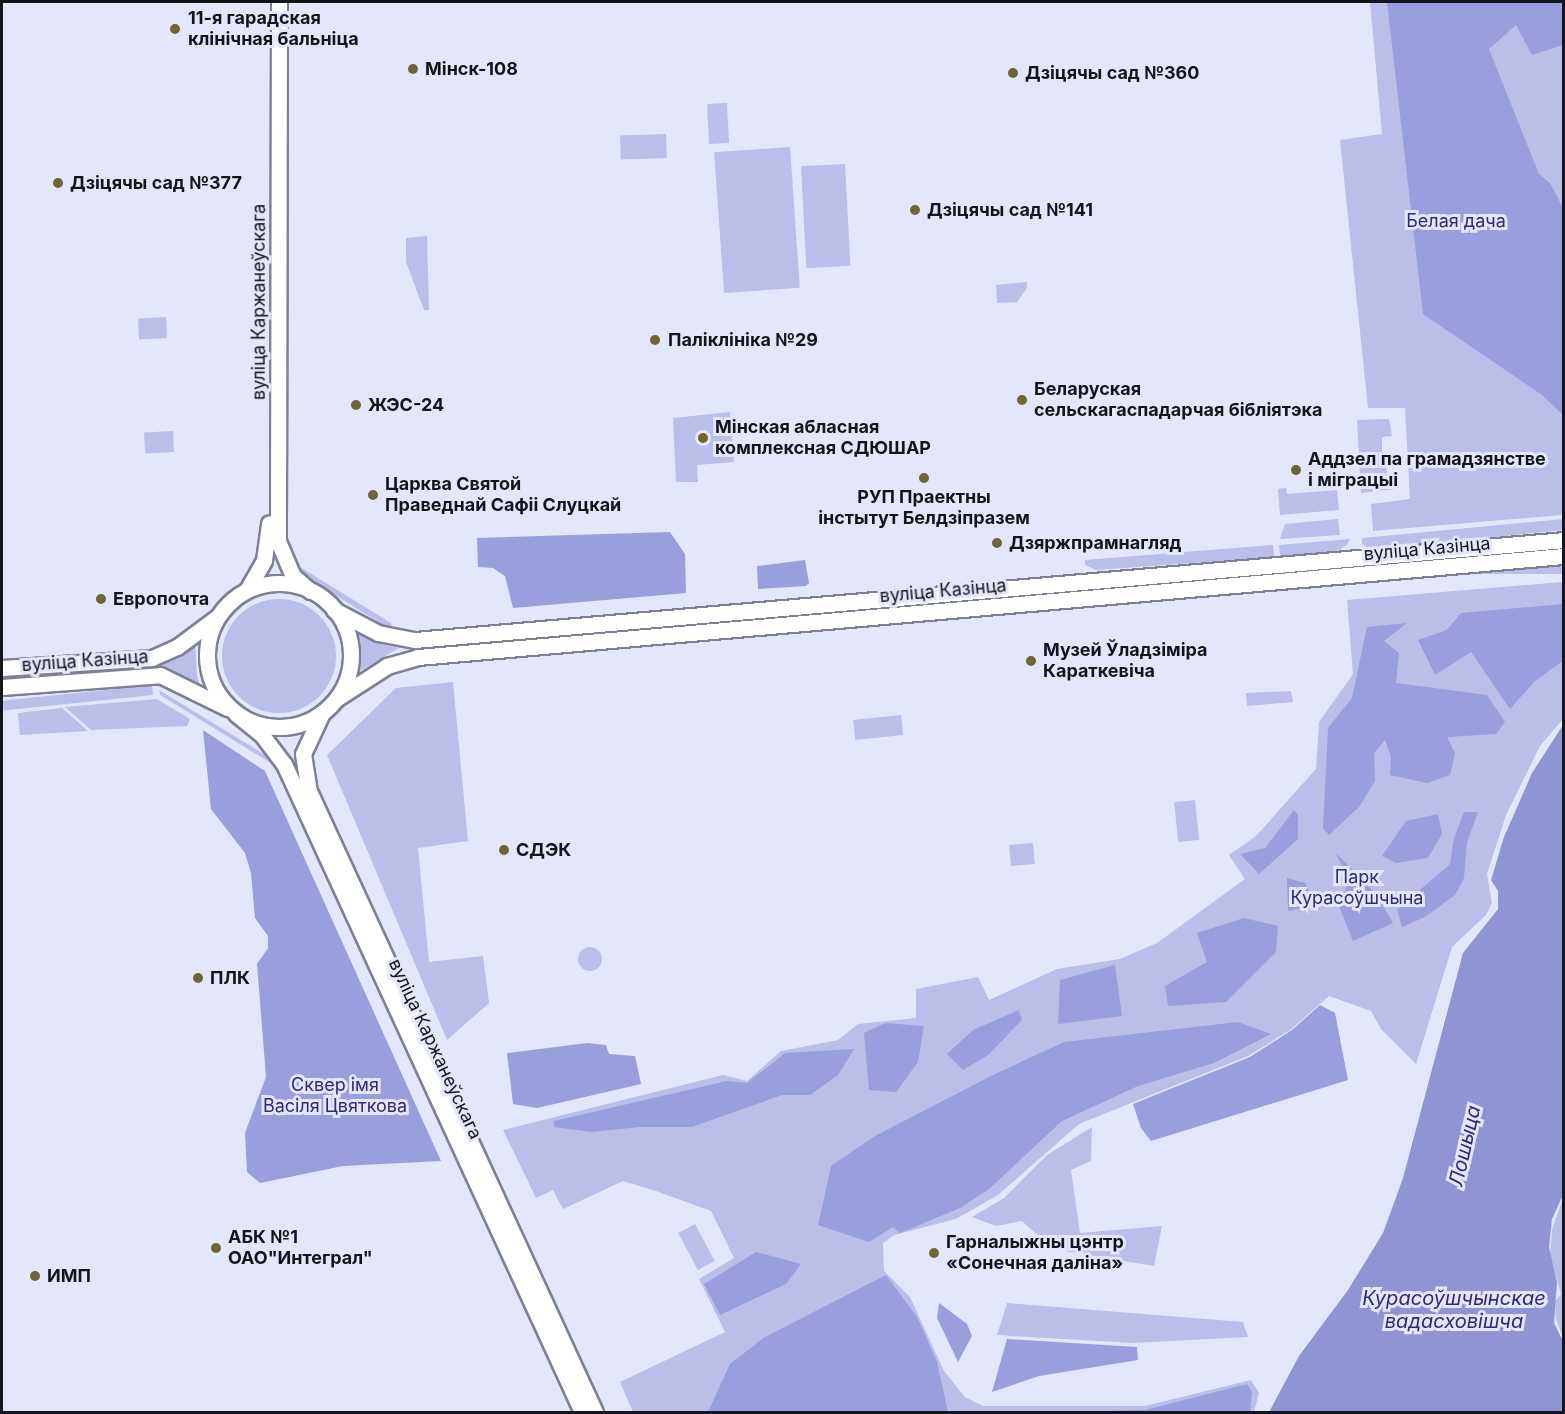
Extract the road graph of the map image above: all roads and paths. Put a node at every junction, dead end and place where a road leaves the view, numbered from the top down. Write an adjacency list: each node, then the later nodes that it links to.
1 (270, 2): 8 (main road, вуліца Каржанеўскага)
2 (279, 2): 9 (main road, вуліца Каржанеўскага)
3 (1556, 540): 4 (main road); 5 (main road, вуліца Казінца)
4 (1557, 556): 6 (main road, вуліца Казінца)
5 (1298, 563): 6 (main road); 7 (main road, вуліца Казінца)
6 (1299, 580): 10 (main road, вуліца Казінца)
7 (1082, 582): 10 (main road); 11 (main road, вуліца Казінца)
8 (247, 590): 9 (main road); 12 (main road)
9 (310, 591): 11 (main road)
10 (1084, 599): 15 (main road, вуліца Казінца)
11 (334, 610): 15 (main road)
12 (218, 616): 13 (main road, вуліца Казінца); 16 (main road)
13 (2, 669)
14 (2, 687): 16 (main road, вуліца Казінца)
15 (336, 699): 17 (main road)
16 (235, 713): 17 (main road); 18 (main road, вуліца Каржанеўскага)
17 (322, 713): 19 (main road, вуліца Каржанеўскага)
18 (582, 1413)
19 (595, 1413)

